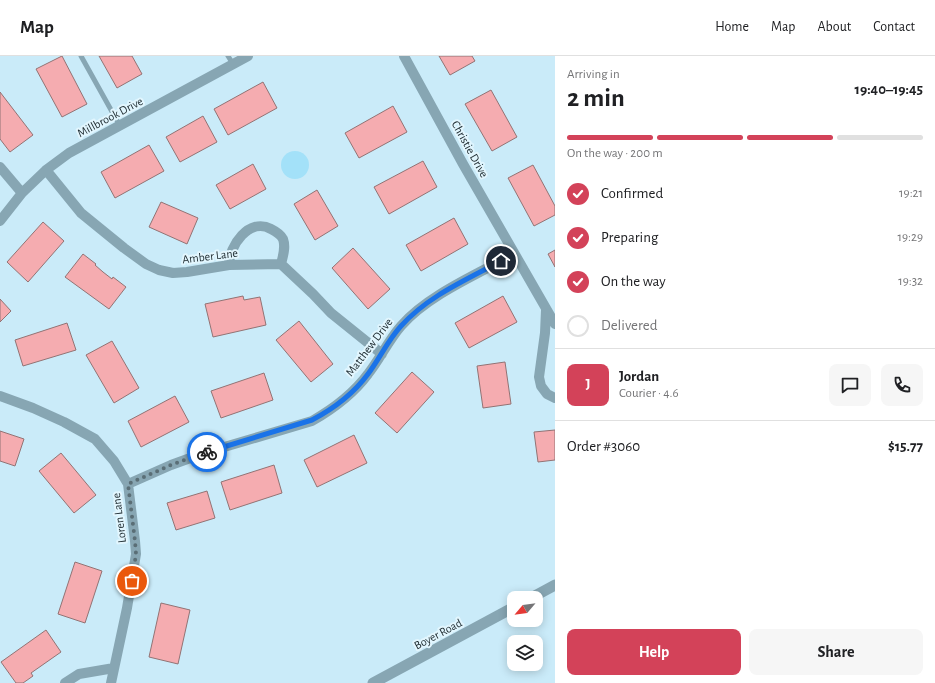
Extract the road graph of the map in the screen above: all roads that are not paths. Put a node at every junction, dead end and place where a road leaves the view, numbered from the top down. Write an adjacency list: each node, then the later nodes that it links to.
1 (81, 56): 5 (lane)
2 (248, 56): 4 (street, Millbrook Drive)
3 (404, 56): 10 (street, Christie Drive)
4 (230, 60): 5 (street, Millbrook Drive)
5 (120, 126): 7 (street, Millbrook Drive)
6 (0, 167): 8 (street)
7 (46, 170): 8 (street, Millbrook Drive); 12 (street, Amber Lane)
8 (22, 193): 9 (street, Millbrook Drive)
9 (0, 221)
10 (514, 254): 13 (street, Christie Drive); 15 (street, Matthew Drive)
11 (281, 264): 12 (street, Amber Lane); 12 (street); 15 (street)
12 (229, 266)
13 (546, 309): 14 (street, Christie Drive); 17 (street)
14 (555, 324)
15 (382, 354): 18 (street, Matthew Drive)
16 (0, 396): 18 (street, Loren Lane)
17 (555, 398)
18 (128, 484): 22 (street, Loren Lane)
19 (555, 585): 20 (street)
20 (543, 592)
21 (507, 611): 25 (street, Boyer Road)
22 (114, 668): 23 (street); 24 (street, Loren Lane)
23 (65, 683)
24 (111, 683)
25 (373, 683)

